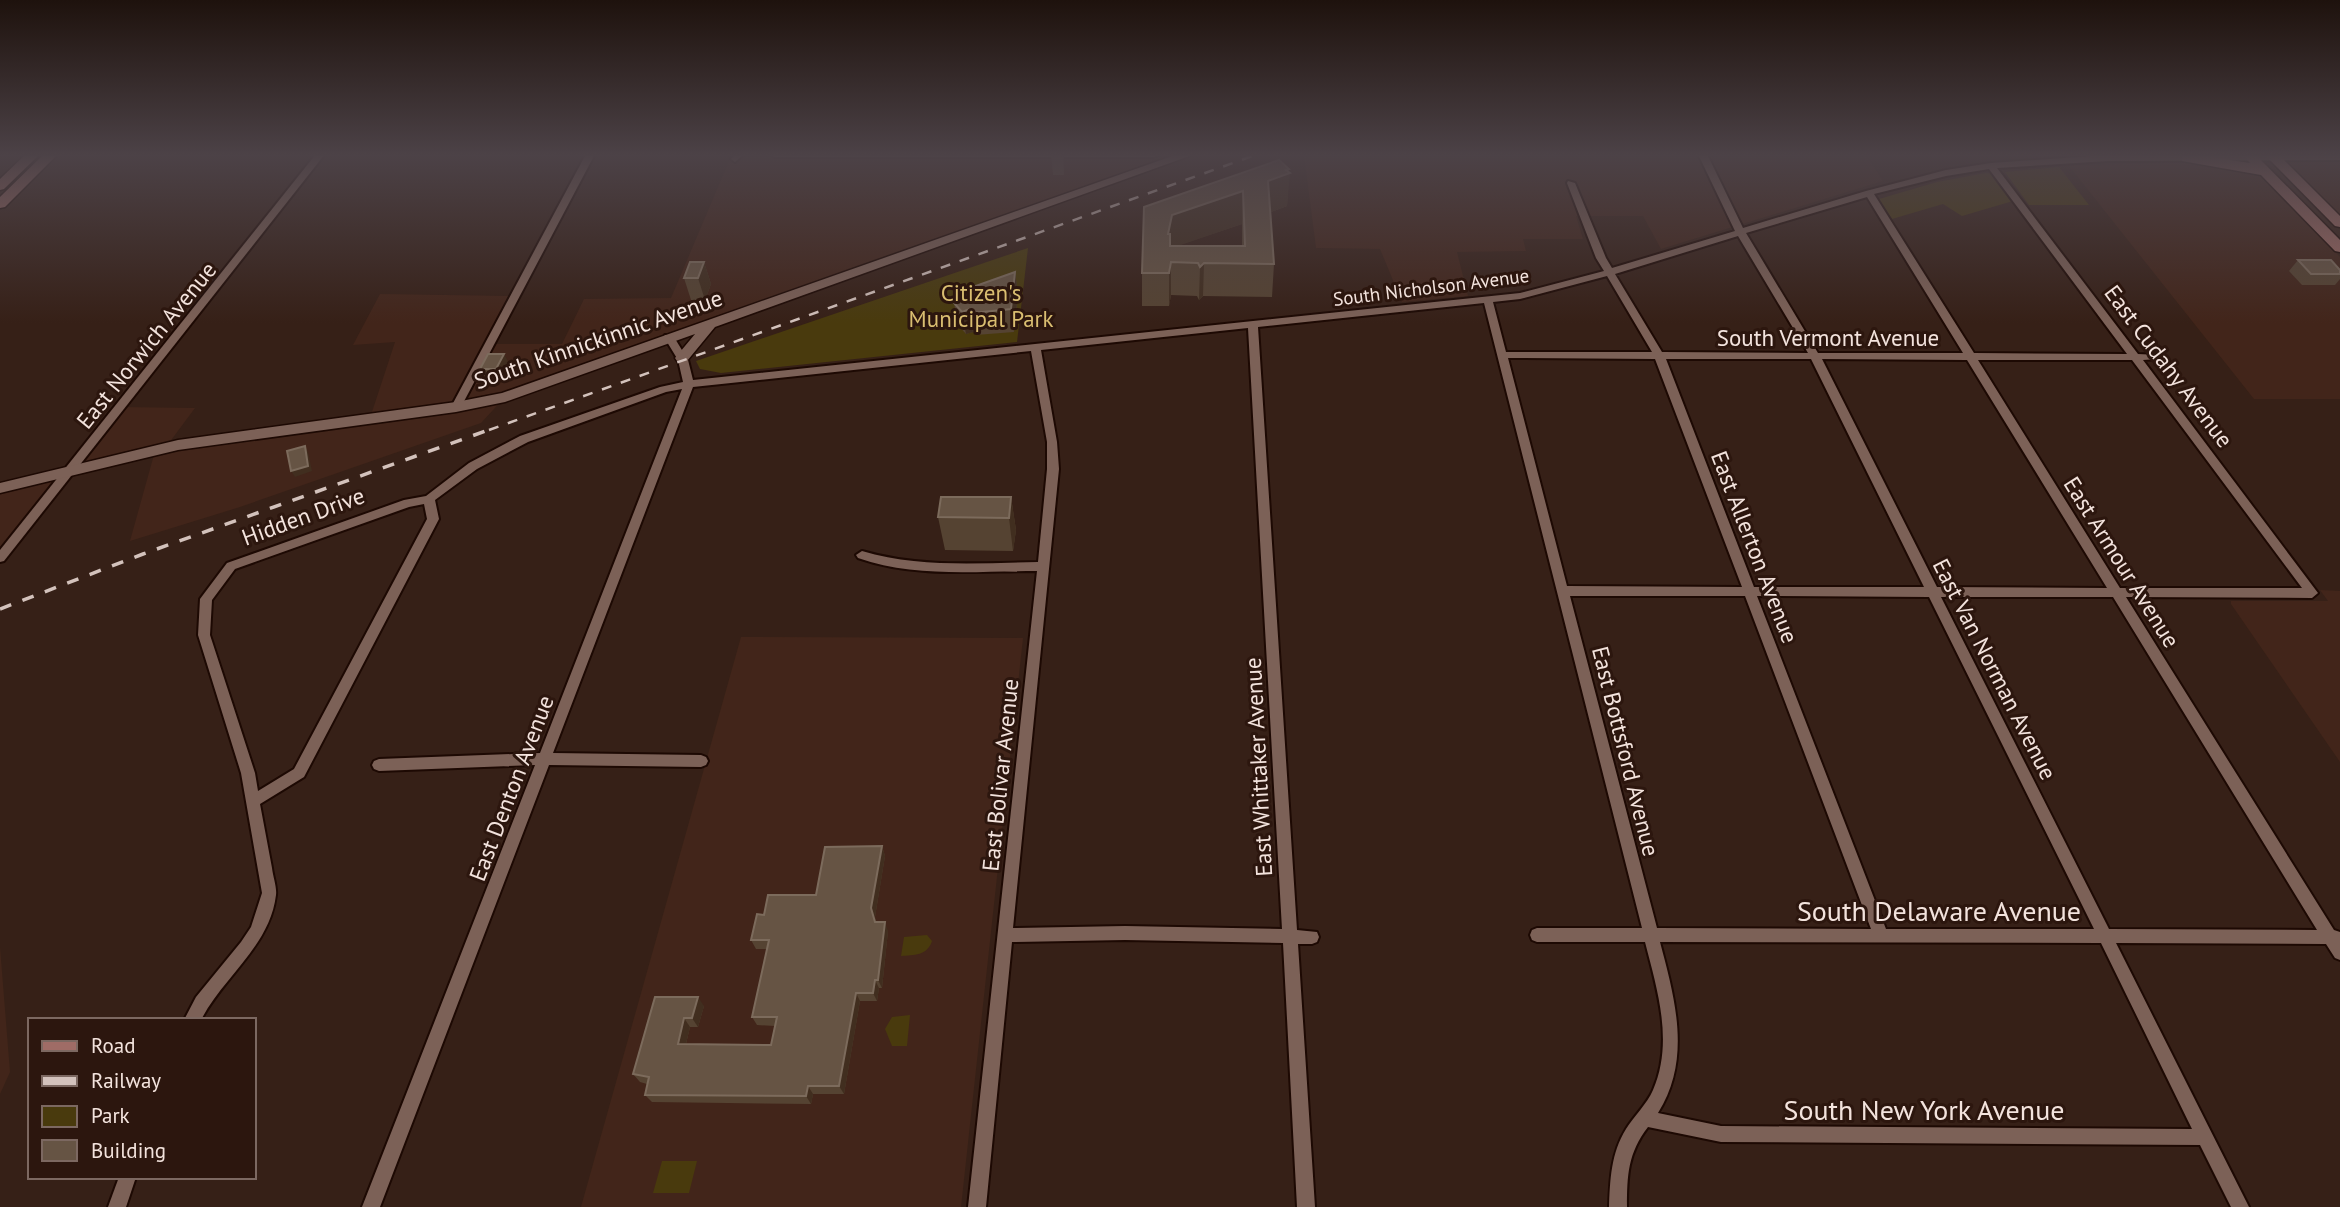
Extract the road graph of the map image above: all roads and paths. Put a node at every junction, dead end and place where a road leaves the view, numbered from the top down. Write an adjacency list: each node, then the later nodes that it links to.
1 (277, 210): 29 (street, East Norwich Avenue)
2 (562, 210): 28 (street)
3 (1013, 210): 16 (street, South Kinnickinnic Avenue)
4 (1582, 210): 14 (street, East Allerton Avenue)
5 (1730, 210): 12 (street, East Van Norman Avenue)
6 (1810, 210): 12 (street, South Nicholson Avenue)
7 (1880, 210): 23 (street, East Armour Avenue)
8 (2025, 210): 24 (street, East Cudahy Avenue)
9 (2303, 210): 13 (main road)
10 (2327, 210): 11 (main road)
11 (2340, 223)
12 (1740, 231): 14 (street, South Nicholson Avenue); 22 (street, East Van Norman Avenue)
13 (2340, 248)
14 (1610, 272): 15 (street, South Nicholson Avenue); 21 (street, East Allerton Avenue)
15 (1488, 302): 17 (street, South Nicholson Avenue); 20 (street, East Bottsford Avenue)
16 (713, 322): 18 (street, South Kinnickinnic Avenue); 26 (street)
17 (1254, 324): 19 (street, South Nicholson Avenue); 46 (street, East Whittaker Avenue)
18 (669, 337): 26 (street); 28 (street, South Kinnickinnic Avenue)
19 (1036, 348): 27 (street, South Nicholson Avenue); 34 (street, East Bolivar Avenue)
20 (1502, 355): 21 (street, South Vermont Avenue); 35 (street, East Bottsford Avenue)
21 (1659, 355): 22 (street, South Vermont Avenue); 36 (street, East Allerton Avenue)
22 (1815, 356): 23 (street, South Vermont Avenue); 37 (street, East Van Norman Avenue)
23 (1970, 356): 24 (street, South Vermont Avenue); 38 (street, East Armour Avenue)
24 (2136, 357): 25 (street, South Vermont Avenue); 38 (street, East Cudahy Avenue)
25 (2154, 357)
26 (682, 358): 27 (street)
27 (689, 384): 31 (street, Hidden Drive); 39 (street, East Denton Avenue)
28 (456, 407): 29 (street, South Kinnickinnic Avenue)
29 (69, 471): 30 (street, South Kinnickinnic Avenue); 33 (street, East Norwich Avenue)
30 (0, 488)
31 (429, 499): 42 (street); 42 (street, Hidden Drive)
32 (862, 555): 34 (street)
33 (0, 558)
34 (1043, 566): 43 (street, East Bolivar Avenue)
35 (1562, 591): 36 (street); 45 (street, East Bottsford Avenue)
36 (1750, 592): 37 (street); 47 (street, East Allerton Avenue)
37 (1933, 592): 38 (street); 48 (street, East Van Norman Avenue)
38 (2117, 593): 50 (street, East Armour Avenue)
39 (544, 759): 40 (street); 41 (street); 57 (street, East Denton Avenue)
40 (701, 761)
41 (379, 765)
42 (253, 801): 52 (street, Hidden Drive)
43 (1005, 935): 46 (street); 58 (street, East Bolivar Avenue)
44 (1537, 935): 45 (street, South Delaware Avenue)
45 (1650, 935): 47 (street, South Delaware Avenue); 53 (street, East Bottsford Avenue)
46 (1290, 936): 49 (street); 59 (street, East Whittaker Avenue)
47 (1881, 936): 48 (street, South Delaware Avenue)
48 (2105, 936): 50 (street, South Delaware Avenue); 54 (street, East Van Norman Avenue)
49 (1312, 937)
50 (2335, 937): 51 (street, East Armour Avenue)
51 (2340, 953)
52 (193, 1018)
53 (1644, 1118): 54 (street, South New York Avenue); 60 (street, East Bottsford Avenue)
54 (2205, 1137): 61 (street, East Van Norman Avenue)
55 (127, 1179): 56 (street)
56 (117, 1207)
57 (371, 1207)
58 (977, 1207)
59 (1306, 1207)
60 (1618, 1207)
61 (2240, 1207)

